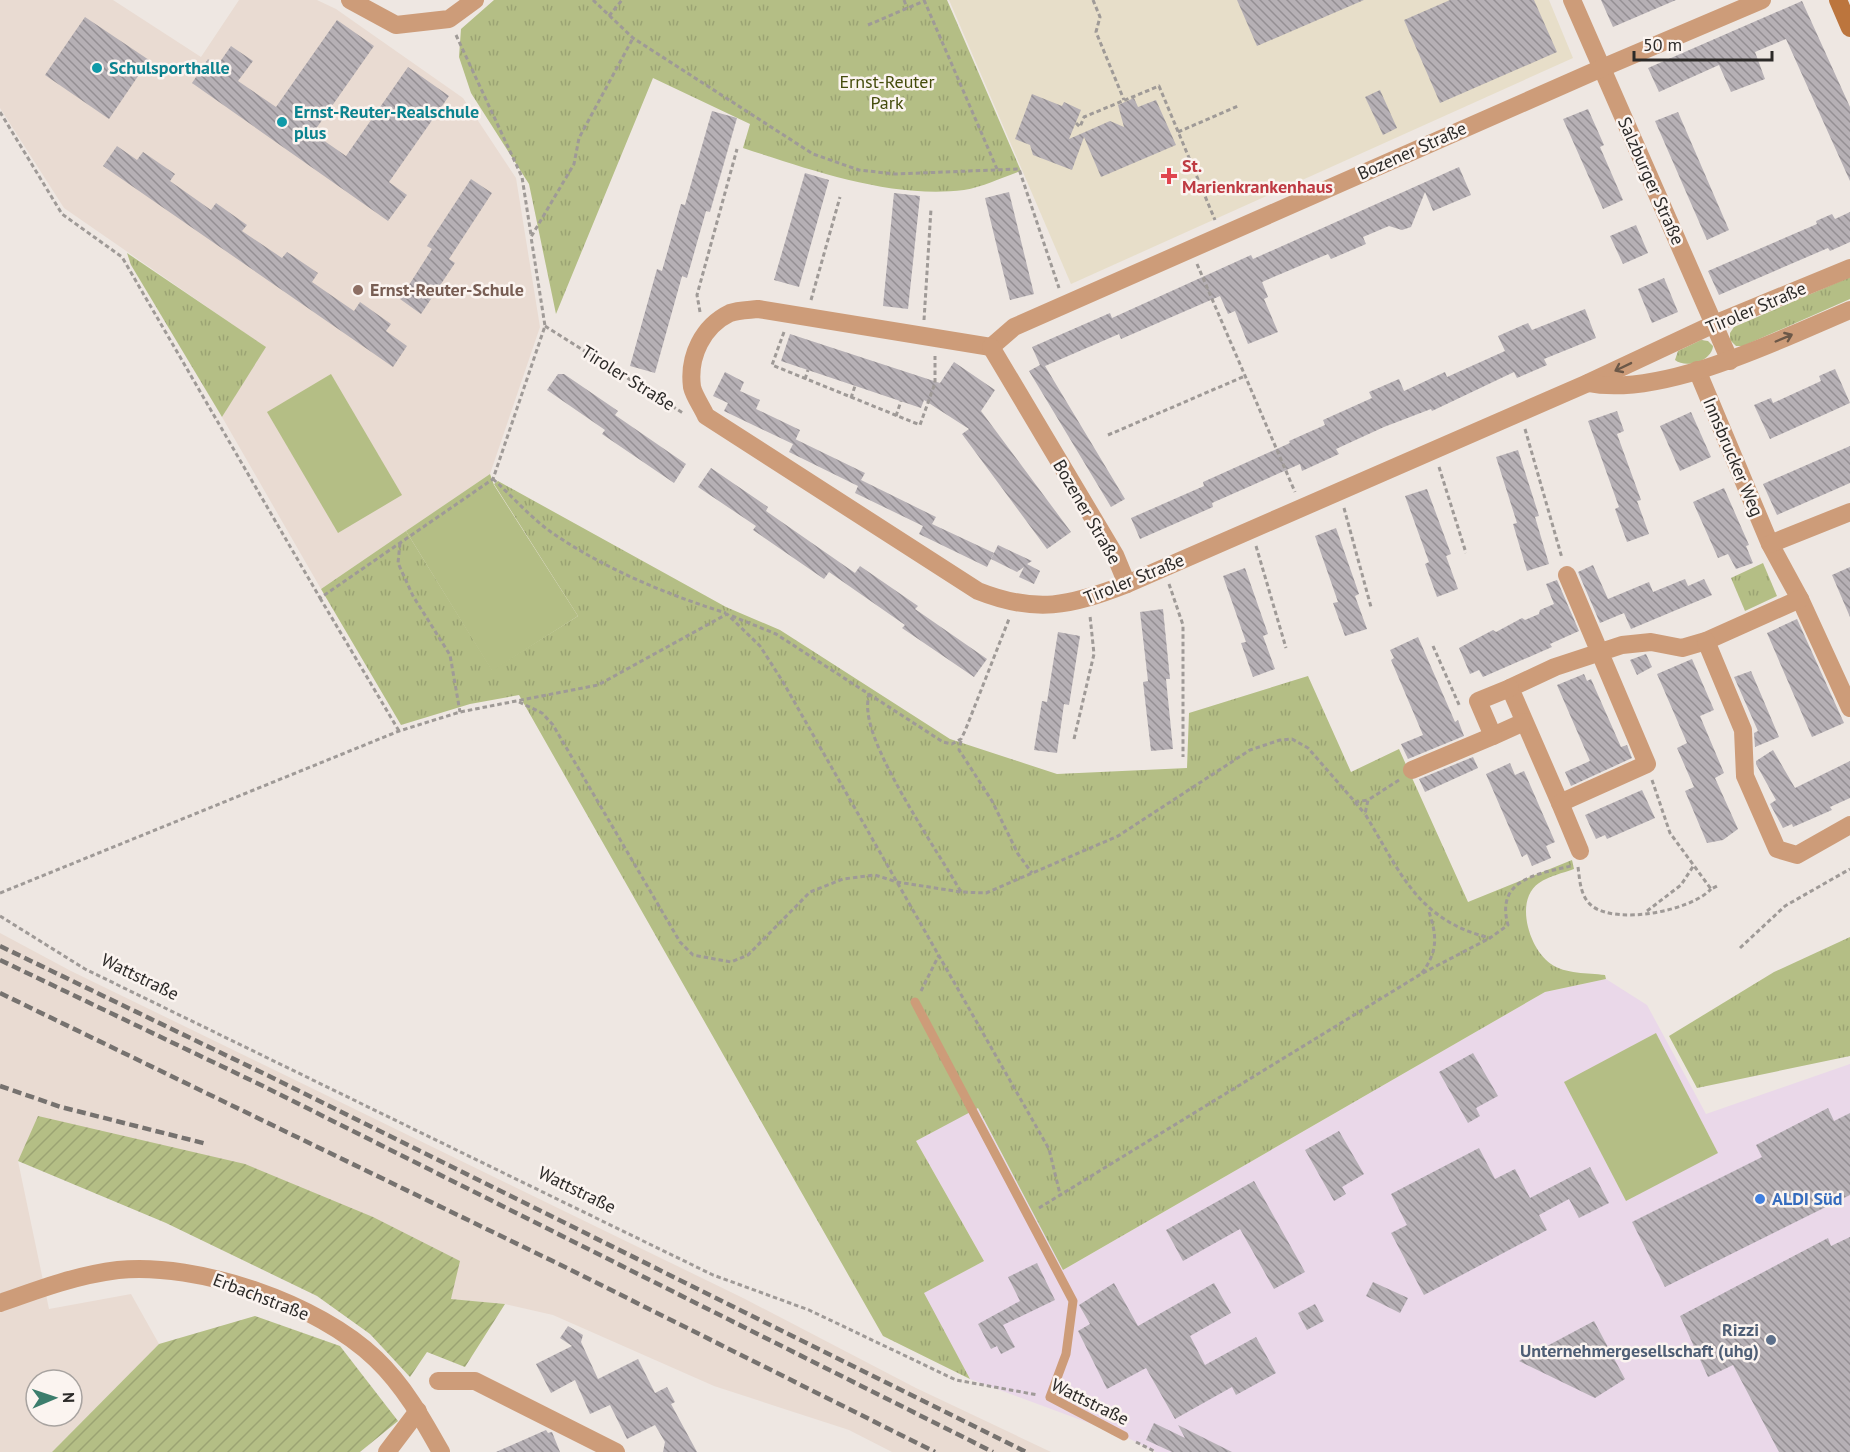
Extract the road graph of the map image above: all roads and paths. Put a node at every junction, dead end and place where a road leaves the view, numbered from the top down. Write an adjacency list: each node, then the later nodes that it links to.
1 (350, 0): 13 (street)
2 (475, 0): 13 (street)
3 (593, 0): 12 (path)
4 (622, 0): 12 (path)
5 (904, 0): 11 (path)
6 (924, 0): 11 (path); 24 (path)
7 (1093, 0): 18 (path)
8 (1572, 0): 17 (street, Salzburger Straße)
9 (1762, 0): 17 (street, Bozener Straße)
10 (1838, 0): 15 (main road)
11 (907, 8): 14 (path)
12 (609, 16): 16 (path)
13 (449, 19): 28 (path)
14 (868, 25)
15 (1850, 28)
16 (633, 38): 24 (path); 28 (path)
17 (1602, 68): 27 (street, Bozener Straße); 34 (street, Salzburger Straße)
18 (1124, 100): 21 (path); 22 (path)
19 (1238, 106): 22 (path)
20 (0, 112): 66 (path)
21 (1076, 123)
22 (1178, 132): 27 (path)
23 (737, 149): 36 (path)
24 (997, 170): 31 (path)
25 (840, 197): 33 (path)
26 (931, 209): 37 (path)
27 (1221, 235): 29 (street, Bozener Straße)
28 (531, 237): 35 (path)
29 (1190, 249): 31 (street, Bozener Straße); 43 (path)
30 (1850, 268): 34 (street, Tiroler Straße)
31 (1064, 304): 38 (street, Bozener Straße)
32 (1850, 309): 40 (street, Tiroler Straße, one-way to 32)
33 (799, 315): 36 (street); 37 (street); 45 (path)
34 (1714, 324): 39 (street, Tiroler Straße); 40 (street, Salzburger Straße)
35 (545, 326): 51 (path, Tiroler Straße); 55 (path)
36 (710, 326): 51 (street)
37 (929, 338): 38 (street); 52 (path)
38 (991, 347): 65 (street, Bozener Straße)
39 (1662, 348): 44 (street); 46 (street, Tiroler Straße, one-way to 46)
40 (1730, 361): 42 (street, Tiroler Straße)
41 (808, 370): 45 (path)
42 (1697, 370): 44 (street, Tiroler Straße); 61 (street, Innsbrucker Weg)
43 (1245, 376): 53 (path); 57 (path)
44 (1674, 376): 46 (street, Tiroler Straße)
45 (805, 379): 48 (path)
46 (1588, 383): 50 (street, Tiroler Straße)
47 (855, 386): 48 (path)
48 (851, 398): 52 (path)
49 (901, 401): 52 (path)
50 (1520, 413): 54 (street, Tiroler Straße); 64 (path)
51 (706, 416): 69 (street, Tiroler Straße)
52 (896, 416)
53 (1108, 435)
54 (1434, 451): 56 (street, Tiroler Straße); 62 (path)
55 (493, 479): 60 (path); 71 (path)
56 (1340, 491): 57 (street, Tiroler Straße); 70 (path)
57 (1302, 508): 59 (street, Tiroler Straße)
58 (1850, 513): 61 (street)
59 (1251, 530): 63 (street, Tiroler Straße); 74 (path)
60 (400, 543): 66 (path); 81 (path)
61 (1770, 544): 68 (street, Innsbrucker Weg)
62 (1466, 553)
63 (1164, 568): 65 (street, Tiroler Straße); 87 (path)
64 (1567, 575): 75 (street)
65 (1127, 584): 67 (street, Tiroler Straße)
66 (320, 598): 83 (path)
67 (1088, 599): 69 (street, Tiroler Straße); 86 (path)
68 (1800, 599): 72 (street); 80 (street, Innsbrucker Weg)
69 (1016, 604): 85 (path)
70 (1371, 607)
71 (727, 614): 77 (path); 78 (path); 99 (path)
72 (1706, 641): 75 (street); 94 (street)
73 (1433, 646): 79 (path)
74 (1286, 648)
75 (1598, 651): 76 (street); 88 (street)
76 (1510, 688): 79 (street); 82 (street)
77 (869, 693): 85 (path); 102 (path)
78 (517, 701): 81 (path); 99 (path)
79 (1478, 701): 84 (street)
80 (1850, 708)
81 (460, 712): 83 (path)
82 (1524, 722): 84 (street); 92 (street)
83 (399, 731): 103 (path)
84 (1493, 736): 89 (street)
85 (961, 739): 98 (path)
86 (1074, 739)
87 (1183, 757)
88 (1647, 764): 92 (street); 96 (path)
89 (1412, 770): 90 (path)
90 (1368, 800): 91 (path); 93 (path)
91 (1355, 802): 93 (path); 98 (path)
92 (1560, 803): 95 (street)
93 (1365, 814): 104 (path)
94 (1850, 825)
95 (1579, 857): 105 (path); 107 (path)
96 (1694, 865): 101 (path); 105 (path)
97 (1850, 869): 108 (path)
98 (1032, 873): 102 (path)
99 (897, 882): 102 (path); 109 (path)
100 (1719, 885): 101 (path)
101 (1711, 889): 105 (path)
102 (961, 892)
103 (0, 893)
104 (1429, 910): 107 (path); 110 (path)
105 (1646, 912)
106 (0, 915): 116 (path, Wattstraße)
107 (1490, 938): 110 (path)
108 (1740, 948)
109 (939, 955): 111 (path); 112 (path)
110 (1421, 974): 112 (path)
111 (915, 1002): 113 (lane)
112 (1060, 1194): 113 (path)
113 (1027, 1215): 116 (lane)
114 (0, 1303): 117 (street, Erbachstraße)
115 (438, 1380): 121 (street)
116 (1050, 1397): 118 (lane, Wattstraße)
117 (418, 1411): 119 (street); 120 (street, Erbachstraße)
118 (1124, 1436): 122 (path, Wattstraße)
119 (387, 1452)
120 (441, 1452)
121 (616, 1452)
122 (1156, 1452)

